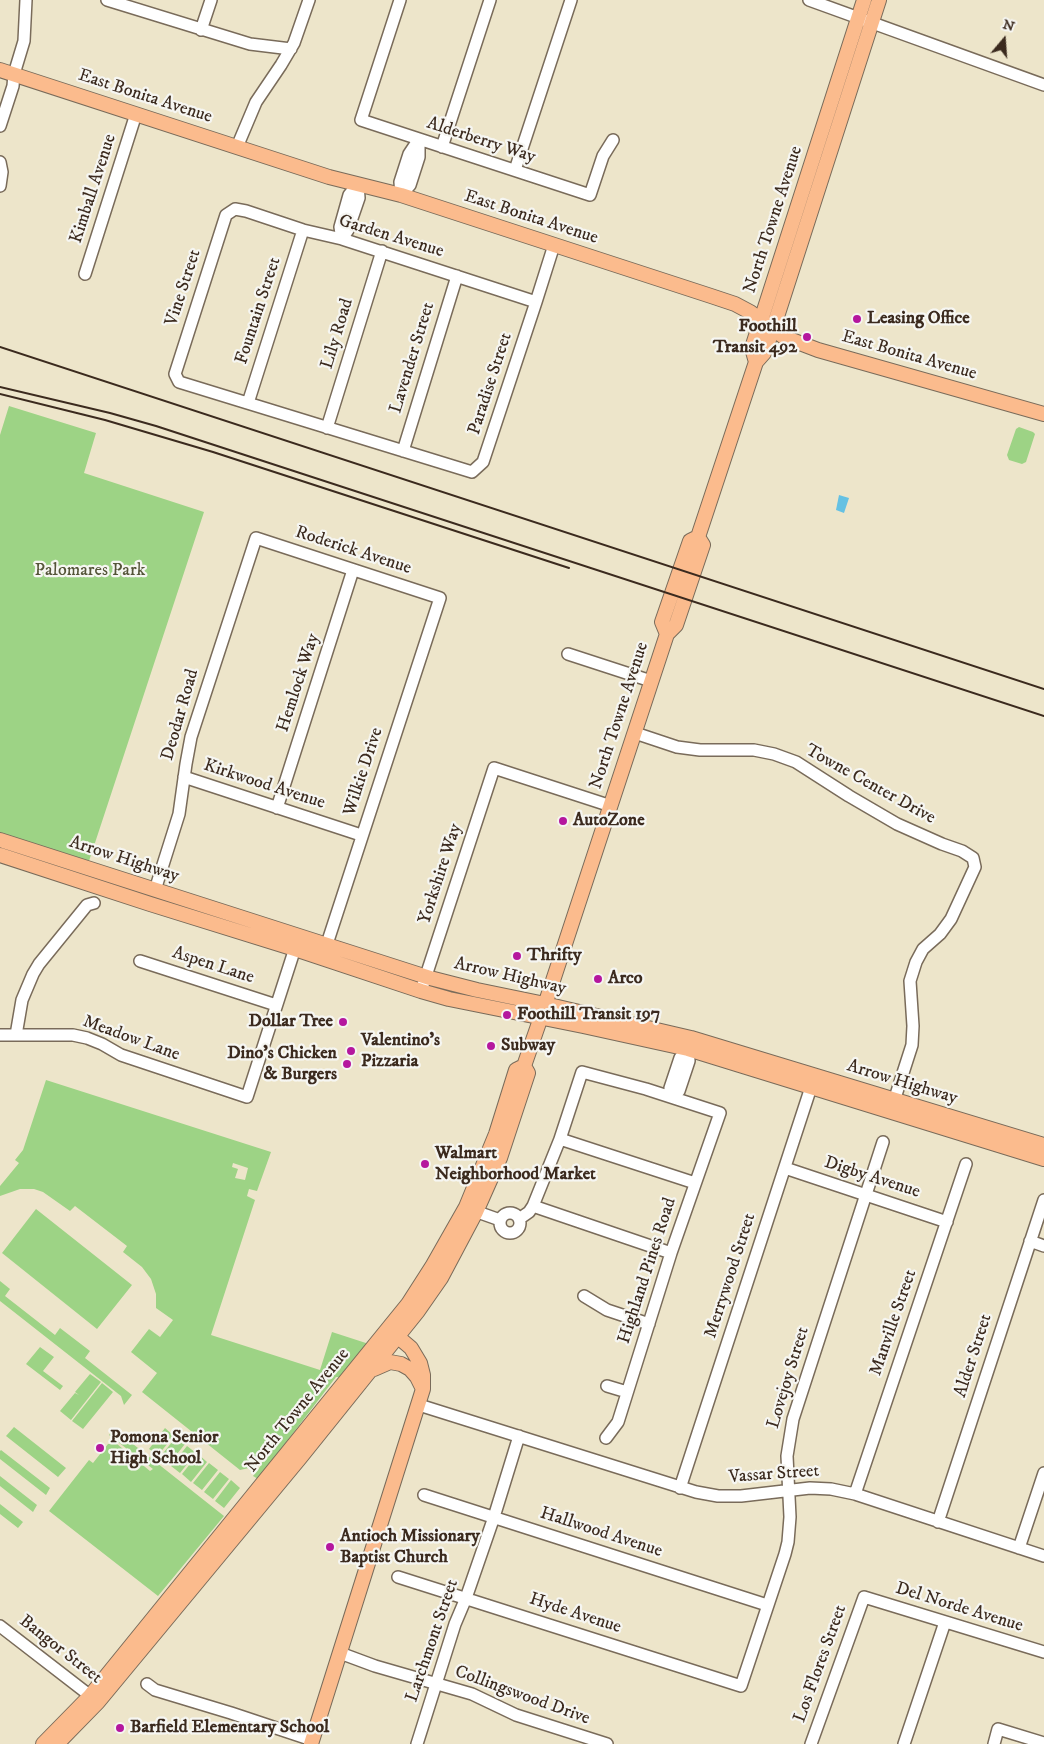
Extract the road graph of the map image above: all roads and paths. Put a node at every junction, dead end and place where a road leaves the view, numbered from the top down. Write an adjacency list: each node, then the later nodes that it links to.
1 (26, 0): 15 (street)
2 (110, 0): 12 (street)
3 (210, 0): 12 (street)
4 (309, 0): 13 (street)
5 (400, 0): 19 (street, Alderberry Way)
6 (490, 0): 22 (street)
7 (571, 0): 24 (street)
8 (808, 0): 11 (street)
9 (864, 0): 11 (main road, North Towne Avenue)
10 (879, 0): 11 (main road)
11 (865, 21): 16 (street); 36 (main road, North Towne Avenue)
12 (201, 30): 13 (street)
13 (291, 49): 21 (street)
14 (0, 70): 15 (main road, East Bonita Avenue)
15 (14, 74): 17 (main road, East Bonita Avenue); 18 (street)
16 (1044, 85)
17 (136, 114): 21 (main road, East Bonita Avenue); 33 (street, Kimball Avenue)
18 (0, 126)
19 (419, 139): 22 (street, Alderberry Way); 27 (street)
20 (613, 140): 24 (street, Alderberry Way)
21 (237, 147): 25 (main road, East Bonita Avenue)
22 (442, 147): 24 (street, Alderberry Way)
23 (0, 162): 26 (street)
24 (515, 170)
25 (358, 184): 27 (main road, East Bonita Avenue); 30 (street)
26 (0, 186)
27 (401, 195): 31 (main road, East Bonita Avenue)
28 (234, 209): 29 (street, Garden Avenue); 37 (street, Vine Street)
29 (304, 230): 30 (street, Garden Avenue); 37 (street, Fountain Street)
30 (342, 238): 32 (street, Garden Avenue)
31 (554, 245): 35 (street, Paradise Street); 36 (main road, East Bonita Avenue)
32 (382, 252): 34 (street, Garden Avenue); 39 (street, Lily Road)
33 (85, 274)
34 (458, 276): 35 (street, Garden Avenue); 40 (street, Lavender Street)
35 (536, 302): 40 (street, Paradise Street)
36 (767, 324): 38 (main road, East Bonita Avenue); 45 (main road, North Towne Avenue)
37 (248, 403): 39 (street)
38 (1044, 414)
39 (327, 428): 40 (street)
40 (403, 451)
41 (256, 538): 42 (street, Roderick Avenue); 47 (street, Deodar Road)
42 (353, 570): 43 (street, Roderick Avenue); 49 (street, Hemlock Way)
43 (440, 598): 50 (street, Wilkie Drive)
44 (568, 654): 45 (street)
45 (651, 681): 46 (main road, North Towne Avenue)
46 (635, 734): 48 (main road, North Towne Avenue); 68 (street, Towne Center Drive)
47 (184, 777): 49 (street, Kirkwood Avenue); 53 (street, Deodar Road)
48 (611, 806): 59 (street, Yorkshire Way); 62 (main road, North Towne Avenue)
49 (277, 808): 50 (street, Kirkwood Avenue)
50 (361, 835): 57 (street, Wilkie Drive)
51 (1, 842): 53 (main road, Arrow Highway)
52 (0, 855): 55 (main road, Arrow Highway)
53 (155, 890): 55 (main road, Deodar Road); 56 (main road, Arrow Highway)
54 (94, 903): 64 (street)
55 (150, 904): 56 (main road, Arrow Highway)
56 (297, 942): 57 (main road, Arrow Highway); 61 (street)
57 (324, 951): 59 (main road, Arrow Highway); 60 (main road, Arrow Highway)
58 (140, 961): 61 (street, Aspen Lane)
59 (425, 976): 60 (street, Yorkshire Way); 62 (main road, Arrow Highway)
60 (420, 991): 62 (main road, Arrow Highway)
61 (276, 1004): 64 (street, Meadow Lane)
62 (543, 1010): 65 (main road, Arrow Highway); 66 (main road, Arrow Highway); 79 (main road, North Towne Avenue)
63 (0, 1035): 64 (street, Meadow Lane)
64 (16, 1035)
65 (688, 1049): 66 (main road, Arrow Highway); 67 (street)
66 (812, 1082): 68 (main road, Arrow Highway); 72 (main road, Arrow Highway); 74 (street, Merrywood Street)
67 (672, 1096): 69 (street); 75 (street, Highland Pines Road)
68 (894, 1101): 71 (main road, Arrow Highway)
69 (560, 1139): 75 (street); 78 (street)
70 (883, 1142): 76 (street, Lovejoy Street)
71 (1044, 1145)
72 (1044, 1159)
73 (966, 1164): 80 (street, Manville Street)
74 (785, 1168): 76 (street, Digby Avenue); 95 (street, Merrywood Street)
75 (695, 1183): 83 (street, Highland Pines Road)
76 (866, 1195): 80 (street, Digby Avenue); 96 (street, Lovejoy Street)
77 (1044, 1200): 81 (street, Alder Street)
78 (533, 1206): 79 (street); 83 (street)
79 (471, 1210): 86 (main road, North Towne Avenue)
80 (947, 1222): 97 (street, Manville Street)
81 (1030, 1242): 82 (street); 100 (street, Alder Street)
82 (1044, 1246)
83 (671, 1253): 85 (street, Highland Pines Road)
84 (584, 1296): 85 (street)
85 (649, 1324): 90 (street, Highland Pines Road)
86 (393, 1332): 87 (main road, North Towne Avenue); 89 (main road); 114 (main road, North Towne Avenue)
87 (371, 1370): 89 (main road); 114 (main road, North Towne Avenue)
88 (607, 1386): 90 (street)
89 (423, 1389): 91 (main road)
90 (627, 1392): 93 (street, Highland Pines Road)
91 (419, 1405): 92 (street, Vassar Street); 110 (main road)
92 (519, 1436): 95 (street, Vassar Street); 99 (street, Larchmont Street)
93 (606, 1438)
94 (1044, 1473): 101 (street)
95 (680, 1488): 96 (street, Vassar Street)
96 (788, 1490): 97 (street, Vassar Street); 106 (street, Lovejoy Street)
97 (855, 1494): 100 (street, Vassar Street)
98 (424, 1495): 99 (street, Hallwood Avenue)
99 (494, 1517): 105 (street, Larchmont Street); 106 (street, Hallwood Avenue)
100 (938, 1522): 101 (street, Vassar Street)
101 (1019, 1548): 102 (street, Vassar Street)
102 (1044, 1556)
103 (398, 1577): 105 (street, Hyde Avenue)
104 (864, 1597): 107 (street, Del Norde Avenue); 121 (street, Los Flores Street)
105 (466, 1598): 111 (street, Larchmont Street); 113 (street, Hyde Avenue)
106 (767, 1605): 113 (street, Lovejoy Street)
107 (945, 1622): 109 (street, Del Norde Avenue); 122 (street)
108 (2, 1632): 114 (street, Bangor Street)
109 (1044, 1652)
110 (340, 1653): 111 (street, Collingswood Drive); 115 (main road)
111 (436, 1683): 119 (street, Larchmont Street); 120 (street, Collingswood Drive)
112 (147, 1684): 115 (street)
113 (741, 1686)
114 (94, 1699): 117 (main road, North Towne Avenue); 118 (main road, North Towne Avenue)
115 (312, 1742)
116 (1044, 1742): 123 (street)
117 (44, 1744)
118 (57, 1744)
119 (418, 1744)
120 (607, 1744)
121 (811, 1744)
122 (904, 1744)
123 (994, 1744)

